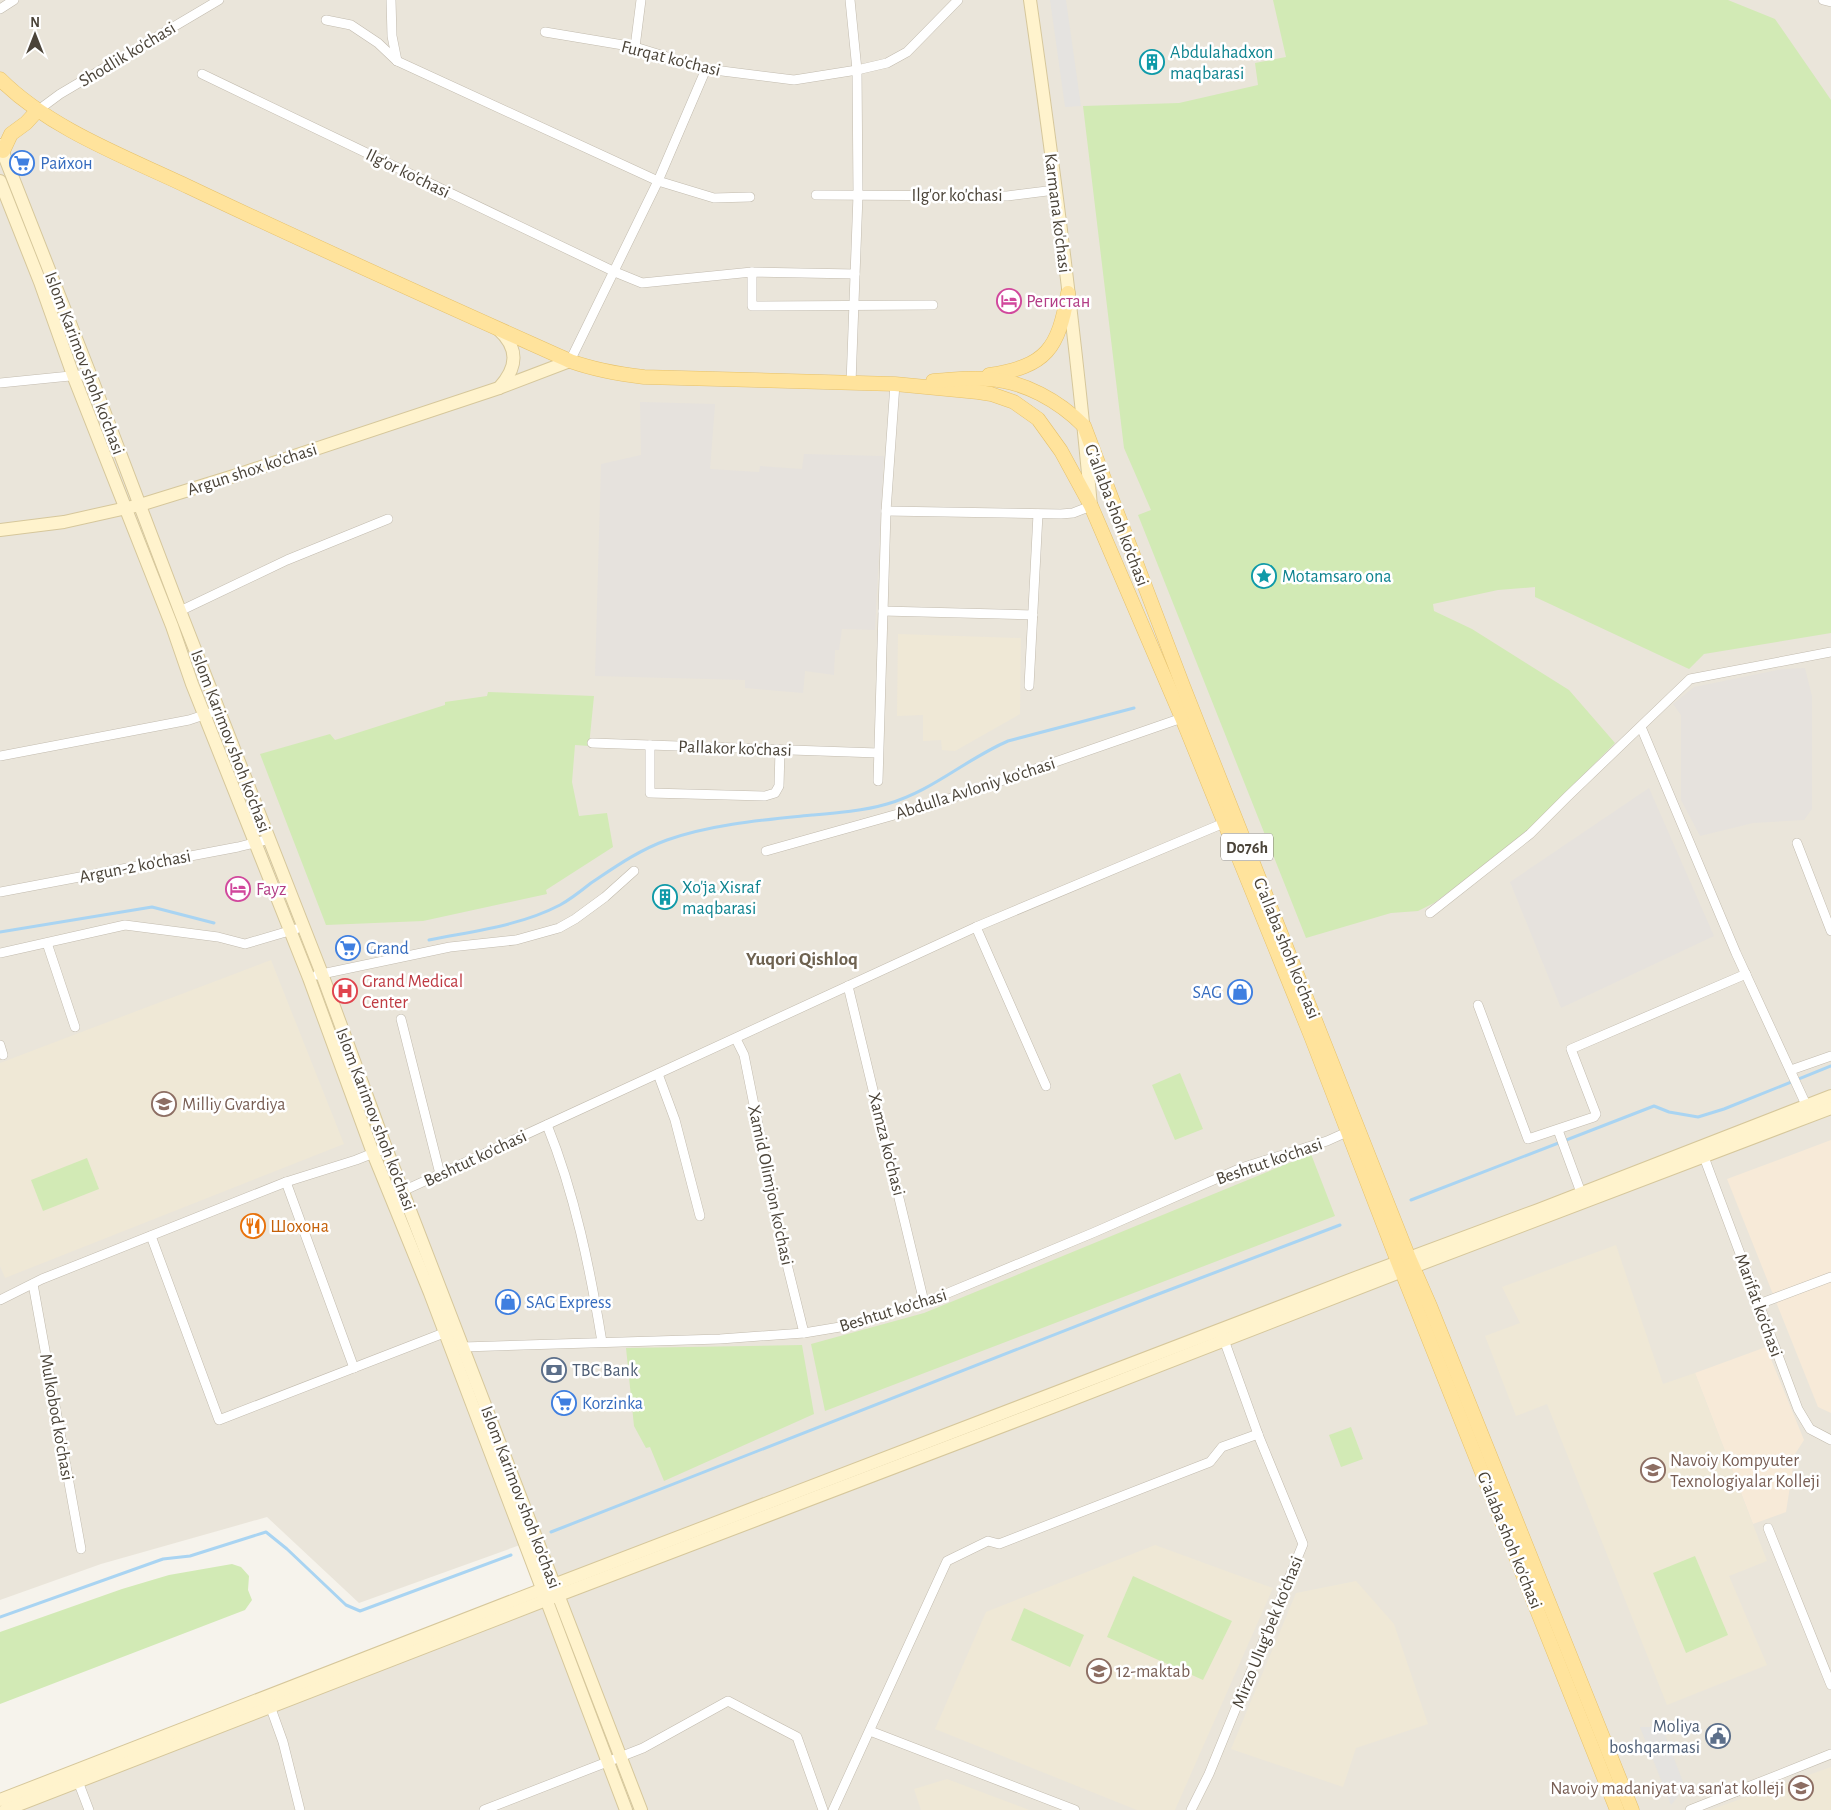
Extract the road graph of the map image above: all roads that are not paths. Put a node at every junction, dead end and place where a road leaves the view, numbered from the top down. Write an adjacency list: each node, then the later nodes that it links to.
1 (14, 0): 10 (street)
2 (219, 0): 19 (street, Shodlik ko'chasi)
3 (391, 0): 14 (street)
4 (641, 0): 13 (street)
5 (850, 0): 16 (street)
6 (958, 0): 16 (street, Furqat ko'chasi)
7 (1030, 0): 23 (main road, Karmana ko'chasi / D076h)
8 (1823, 0): 9 (street)
9 (1831, 2)
10 (0, 9)
11 (326, 20): 14 (street)
12 (545, 32): 13 (street, Furqat ko'chasi)
13 (635, 47): 15 (street, Furqat ko'chasi)
14 (397, 62): 22 (street)
15 (706, 69): 16 (street, Furqat ko'chasi); 22 (street)
16 (857, 70): 25 (street)
17 (202, 74): 27 (street, Ilg'or ko'chasi)
18 (0, 79): 19 (main road)
19 (37, 111): 20 (main road); 33 (main road)
20 (1, 148): 35 (main road, Islom Karimov shoh ko'chasi)
21 (0, 181): 36 (main road, Islom Karimov shoh ko'chasi)
22 (658, 181): 26 (street); 27 (street)
23 (1055, 190): 25 (street, Ilg'or ko'chasi); 30 (main road, Karmana ko'chasi / D076h)
24 (816, 195): 25 (street, Ilg'or ko'chasi)
25 (858, 195): 29 (street)
26 (750, 197)
27 (615, 272): 28 (street, Ilg'or ko'chasi); 34 (street)
28 (752, 272): 29 (street, Ilg'or ko'chasi); 32 (street)
29 (855, 274): 32 (street)
30 (1068, 293): 37 (main road); 42 (main road, Karmana ko'chasi / D076h)
31 (933, 305): 32 (street)
32 (854, 306): 39 (street)
33 (498, 329): 34 (main road); 41 (main road)
34 (570, 361): 39 (main road); 41 (main road, Argun shox ko'chasi)
35 (90, 374): 36 (street); 43 (main road, Islom Karimov shoh ko'chasi)
36 (73, 375): 38 (street); 45 (main road, Islom Karimov shoh ko'chasi)
37 (974, 378): 40 (main road); 42 (main road)
38 (0, 383)
39 (851, 383): 40 (main road)
40 (895, 384): 44 (main road); 46 (street)
41 (499, 388): 43 (main road, Argun shox ko'chasi)
42 (1084, 426): 44 (main road, G'allaba shoh ko'chasi / D076h); 108 (main road, G'allaba shoh ko'chasi / D076h)
43 (140, 504): 45 (main road, Argun shox ko'chasi); 50 (main road, Islom Karimov shoh ko'chasi)
44 (1091, 506): 47 (street); 57 (main road, G'allaba shoh ko'chasi / D076h)
45 (126, 508): 49 (main road, Argun shox ko'chasi); 56 (main road, Islom Karimov shoh ko'chasi)
46 (886, 510): 47 (street); 51 (street)
47 (1038, 514): 52 (street)
48 (388, 519): 50 (street)
49 (0, 530)
50 (180, 611): 55 (main road, Islom Karimov shoh ko'chasi)
51 (883, 611): 52 (street); 62 (street)
52 (1033, 615): 54 (street)
53 (1831, 652): 58 (street)
54 (1029, 686)
55 (219, 710): 56 (street); 66 (main road, Islom Karimov shoh ko'chasi)
56 (206, 715): 63 (street); 67 (main road, Islom Karimov shoh ko'chasi)
57 (1182, 718): 65 (main road, G'allaba shoh ko'chasi / D076h); 69 (street, Abdulla Avloniy ko'chasi)
58 (1641, 727): 72 (street); 80 (street)
59 (592, 743): 60 (street, Pallakor ko'chasi)
60 (650, 745): 61 (street, Pallakor ko'chasi); 61 (street)
61 (780, 750): 62 (street, Pallakor ko'chasi)
62 (878, 753): 64 (street)
63 (0, 756)
64 (878, 781)
65 (1224, 823): 74 (street, Beshtut ko'chasi); 98 (main road, G'allaba shoh ko'chasi / D076h)
66 (270, 839): 67 (street, Argun-2 ko'chasi); 73 (main road, Islom Karimov shoh ko'chasi)
67 (255, 843): 71 (street, Argun-2 ko'chasi); 75 (main road, Islom Karimov shoh ko'chasi)
68 (1797, 843): 76 (street)
69 (766, 851)
70 (634, 871): 79 (street)
71 (0, 892)
72 (1430, 913)
73 (304, 926): 75 (street); 79 (main road, Islom Karimov shoh ko'chasi)
74 (976, 928): 82 (street, Beshtut ko'chasi); 92 (street)
75 (291, 930): 77 (street); 81 (main road, Islom Karimov shoh ko'chasi)
76 (1831, 930)
77 (47, 943): 78 (street); 85 (street)
78 (0, 953)
79 (322, 974): 81 (street); 99 (main road, Islom Karimov shoh ko'chasi)
80 (1746, 974): 90 (street); 97 (street)
81 (309, 978): 100 (main road, Islom Karimov shoh ko'chasi)
82 (848, 986): 86 (street, Beshtut ko'chasi); 112 (street, Xamza ko'chasi)
83 (1478, 1005): 97 (street)
84 (401, 1019): 102 (street)
85 (75, 1027)
86 (736, 1039): 91 (street, Beshtut ko'chasi); 116 (street, Xamid Olimjon ko'chasi)
87 (0, 1045): 88 (street)
88 (4, 1055)
89 (1831, 1056): 90 (street)
90 (1791, 1070): 95 (street)
91 (658, 1074): 96 (street, Beshtut ko'chasi); 106 (street)
92 (1046, 1086)
93 (1831, 1096): 95 (main road)
94 (1831, 1108): 95 (main road)
95 (1809, 1110): 101 (main road); 105 (main road)
96 (547, 1125): 102 (street, Beshtut ko'chasi); 118 (street, Beshtut ko'chasi)
97 (1558, 1130): 105 (street)
98 (1347, 1132): 108 (main road, G'allaba shoh ko'chasi / D076h); 112 (street, Beshtut ko'chasi)
99 (386, 1148): 100 (street); 104 (main road, Islom Karimov shoh ko'chasi)
100 (373, 1153): 103 (street); 115 (main road, Islom Karimov shoh ko'chasi)
101 (1704, 1157): 105 (main road); 113 (street, Marifat ko'chasi)
102 (440, 1174): 104 (street, Beshtut ko'chasi)
103 (286, 1182): 107 (street); 120 (street)
104 (403, 1191): 115 (main road, Islom Karimov shoh ko'chasi)
105 (1583, 1198): 108 (main road)
106 (700, 1216)
107 (151, 1236): 110 (street); 120 (street)
108 (1405, 1264): 114 (main road, G'allaba shoh ko'chasi); 117 (main road); 146 (main road, G'alaba shoh ko'chasi)
109 (1831, 1277): 113 (street)
110 (33, 1284): 111 (street); 124 (street, Mulkobod ko'chasi)
111 (0, 1300)
112 (924, 1302): 116 (street, Beshtut ko'chasi)
113 (1759, 1304): 122 (street, Marifat ko'chasi)
114 (1430, 1306): 147 (main road, G'alaba shoh ko'chasi)
115 (449, 1331): 119 (main road, Islom Karimov shoh ko'chasi); 120 (street); 126 (main road, Islom Karimov shoh ko'chasi)
116 (804, 1333): 118 (street, Beshtut ko'chasi)
117 (1222, 1335): 121 (street, Mirzo Ulug'bek ko'chasi); 125 (main road)
118 (602, 1342): 119 (street)
119 (463, 1347): 125 (main road, Islom Karimov shoh ko'chasi)
120 (354, 1368)
121 (1258, 1434): 130 (street); 145 (street, Mirzo Ulug'bek ko'chasi)
122 (1831, 1440)
123 (1768, 1528): 127 (street)
124 (81, 1550)
125 (558, 1590): 126 (main road); 132 (main road, Islom Karimov shoh ko'chasi)
126 (544, 1595): 128 (main road); 129 (main road); 133 (main road, Islom Karimov shoh ko'chasi)
127 (1831, 1685)
128 (267, 1696): 129 (street); 134 (main road)
129 (271, 1708): 134 (main road); 138 (street)
130 (870, 1731): 143 (street); 144 (street)
131 (1831, 1754): 148 (street)
132 (622, 1757): 133 (street); 141 (main road, Islom Karimov shoh ko'chasi); 142 (street)
133 (608, 1762): 139 (street); 140 (main road, Islom Karimov shoh ko'chasi)
134 (76, 1777): 135 (main road); 136 (main road); 137 (street)
135 (0, 1800)
136 (5, 1810)
137 (89, 1810)
138 (300, 1810)
139 (484, 1810)
140 (626, 1810)
141 (641, 1810)
142 (823, 1810)
143 (833, 1810)
144 (1075, 1810)
145 (1191, 1810)
146 (1617, 1810)
147 (1632, 1810)
148 (1690, 1810)

